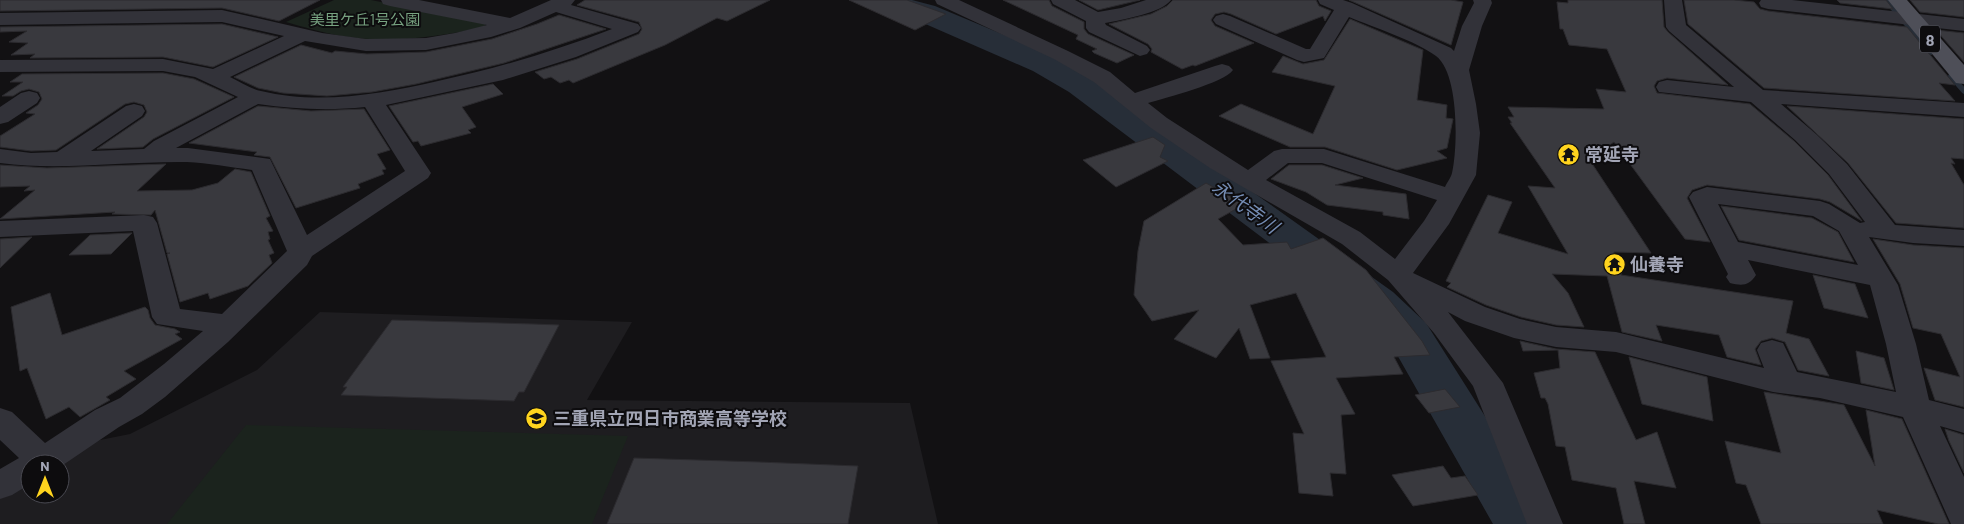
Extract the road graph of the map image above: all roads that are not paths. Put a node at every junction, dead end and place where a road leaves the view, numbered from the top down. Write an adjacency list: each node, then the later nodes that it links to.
1 (49, 0): 18 (street)
2 (123, 0): 16 (street)
3 (390, 0): 14 (street)
4 (495, 0): 14 (street)
5 (944, 0): 35 (street)
6 (1060, 0): 15 (street)
7 (1162, 0): 15 (street)
8 (1482, 0): 27 (street)
9 (1673, 0): 31 (street)
10 (561, 3): 21 (street); 34 (street)
11 (1768, 3): 13 (street)
12 (1336, 4): 19 (street); 27 (street)
13 (1893, 8): 20 (main road, 8)
14 (470, 16): 21 (street)
15 (1095, 18): 24 (street)
16 (94, 19): 18 (street); 23 (street)
17 (0, 20): 18 (street)
18 (20, 20)
19 (1223, 20)
20 (1913, 20): 22 (street); 29 (main road, 8)
21 (512, 25): 23 (street)
22 (1964, 26)
23 (303, 35): 28 (street)
24 (1140, 50)
25 (0, 66): 28 (street)
26 (1222, 70): 35 (street)
27 (1458, 70): 43 (street)
28 (214, 77): 32 (street)
29 (1964, 78)
30 (1667, 87): 31 (street)
31 (1756, 96): 36 (street); 46 (street)
32 (255, 97): 34 (street); 40 (street)
33 (29, 98): 38 (street)
34 (372, 101): 49 (street)
35 (1132, 101): 42 (street)
36 (1964, 110)
37 (134, 111): 41 (street)
38 (0, 117)
39 (0, 156): 41 (street)
40 (149, 157): 41 (street); 49 (street)
41 (62, 160)
42 (1249, 181): 43 (street); 50 (street)
43 (1452, 198): 50 (street)
44 (1849, 226): 46 (street); 48 (street); 52 (street)
45 (0, 229): 53 (street)
46 (1886, 232): 47 (street)
47 (1964, 238)
48 (1729, 248): 51 (street); 52 (street)
49 (301, 251): 53 (street)
50 (1398, 274): 55 (street); 64 (street)
51 (1740, 277)
52 (1879, 278): 56 (street)
53 (227, 324): 60 (street)
54 (1772, 350): 55 (street)
55 (1785, 382): 56 (street)
56 (1915, 408): 58 (street); 63 (street)
57 (0, 420): 59 (street)
58 (1964, 421)
59 (29, 454)
60 (52, 454)
61 (20, 474): 62 (street)
62 (0, 485)
63 (1964, 515)
64 (1545, 524)

